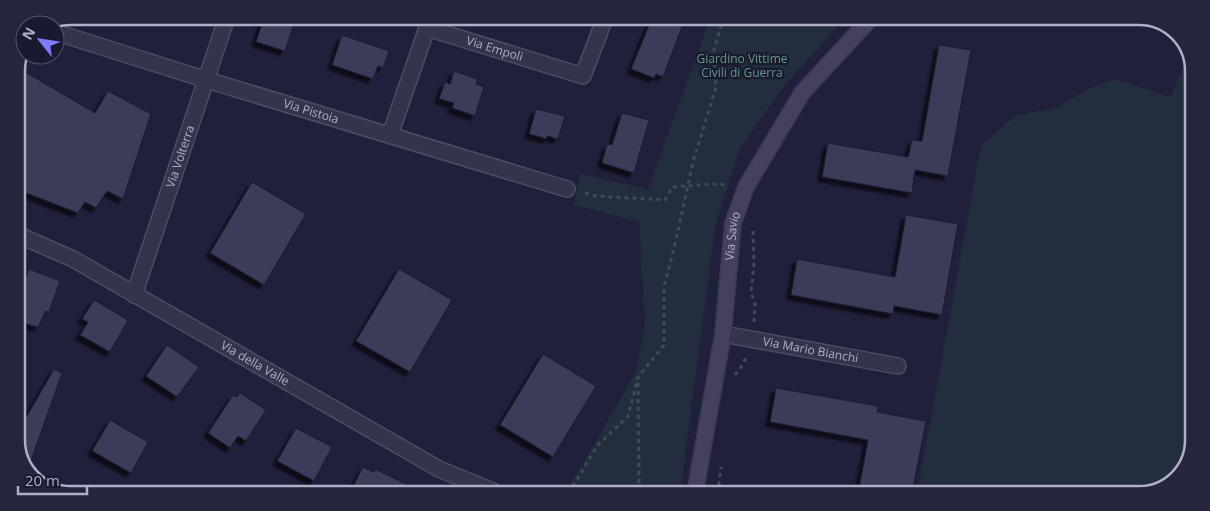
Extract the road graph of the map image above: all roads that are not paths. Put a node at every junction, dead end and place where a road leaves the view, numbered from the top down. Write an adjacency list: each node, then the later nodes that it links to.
1 (224, 25): 5 (street, Via Volterra)
2 (602, 25): 6 (street, Via Empoli)
3 (864, 25): 10 (street, Via Savio)
4 (65, 35): 5 (street, Via Pistoia)
5 (206, 80): 6 (street, Via Pistoia); 9 (street, Via Volterra)
6 (390, 135): 7 (street, Via Pistoia)
7 (567, 189)
8 (25, 238): 9 (street, Via della Valle)
9 (134, 295): 12 (street, Via della Valle)
10 (723, 334): 11 (street, Via Mario Bianchi); 13 (street, Via Savio)
11 (898, 366)
12 (480, 486)
13 (696, 486)

